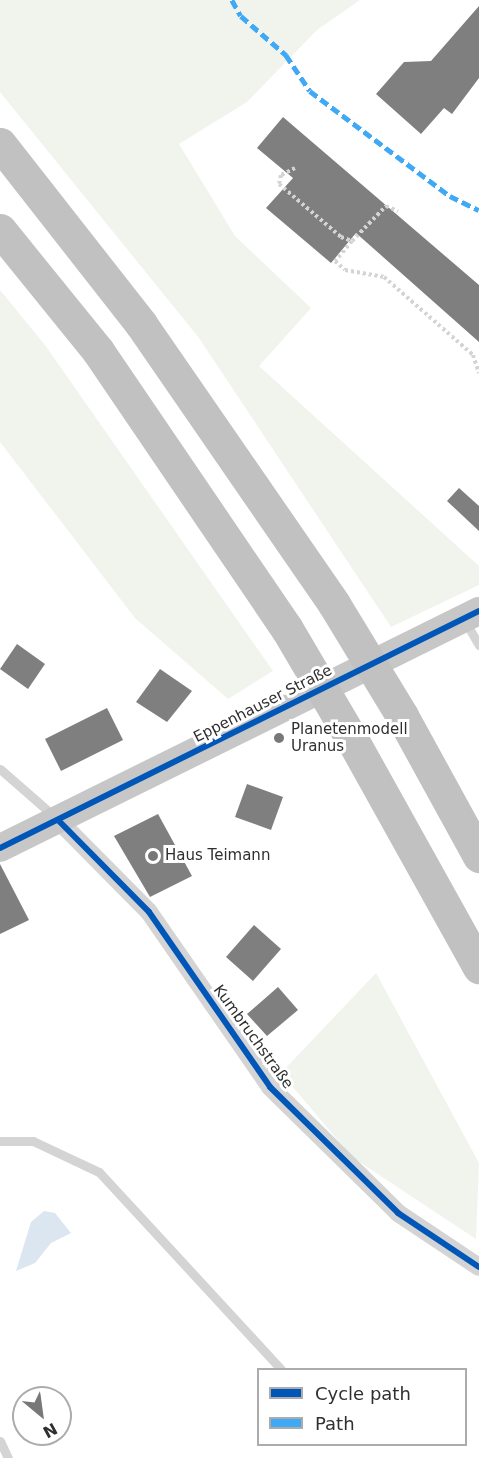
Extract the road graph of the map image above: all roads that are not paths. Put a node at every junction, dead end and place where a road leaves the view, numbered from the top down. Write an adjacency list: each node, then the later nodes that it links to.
1 (0, 144): 8 (highway, bridge)
2 (0, 230): 9 (highway, bridge)
3 (471, 615): 4 (lane); 6 (main road, Eppenhauser Straße)
4 (479, 645)
5 (0, 769): 6 (lane)
6 (58, 820): 7 (main road, Eppenhauser Straße); 11 (street, Kumbruchstraße)
7 (0, 848)
8 (479, 856)
9 (479, 967)
10 (0, 1142): 12 (lane)
11 (479, 1268)
12 (280, 1368)
13 (0, 1441): 14 (lane)
14 (8, 1458)

